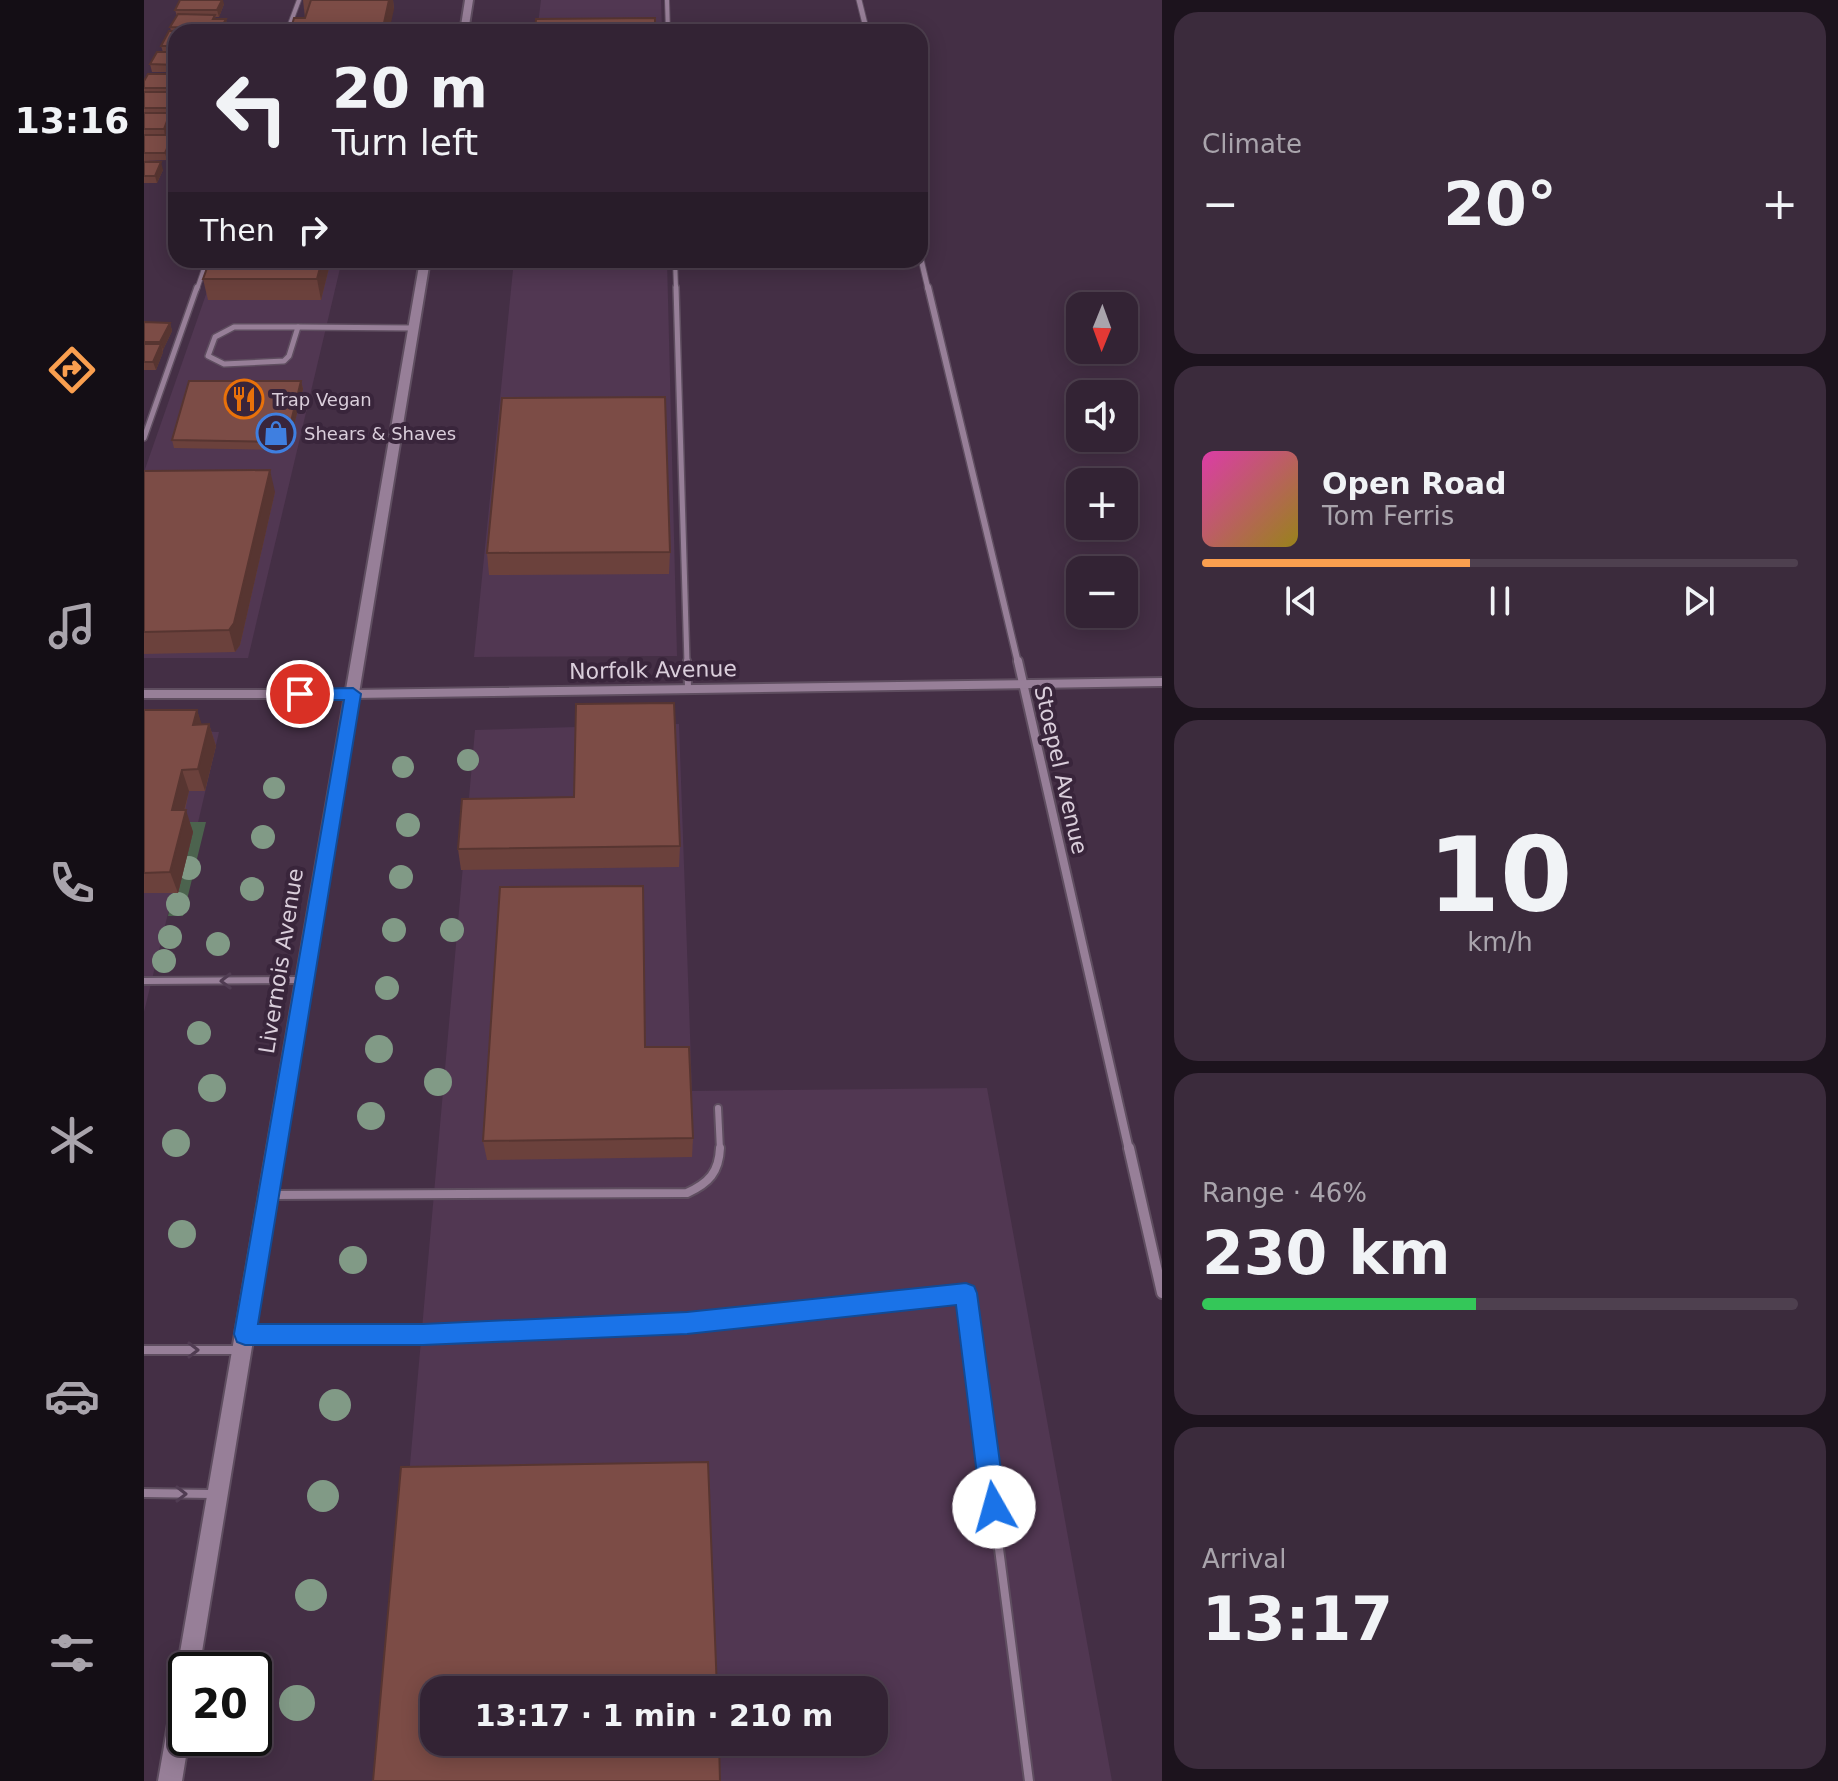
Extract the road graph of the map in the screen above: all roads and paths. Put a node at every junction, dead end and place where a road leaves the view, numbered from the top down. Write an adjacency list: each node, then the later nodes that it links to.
1 (299, 0): 5 (lane)
2 (469, 0): 6 (street)
3 (667, 0): 7 (lane)
4 (859, 0): 8 (street)
5 (290, 24)
6 (465, 24)
7 (668, 24)
8 (865, 24)
9 (204, 268): 15 (lane)
10 (424, 268): 14 (street, Livernois Avenue)
11 (675, 268): 18 (lane)
12 (923, 268): 17 (street, Stoepel Avenue)
13 (298, 327): 13 (lane); 14 (lane)
14 (414, 328): 20 (street, Livernois Avenue)
15 (144, 438)
16 (1162, 682): 17 (street, Norfolk Avenue)
17 (1023, 683): 18 (street, Norfolk Avenue); 25 (street, Stoepel Avenue)
18 (688, 687): 20 (street, Norfolk Avenue)
19 (144, 694): 20 (street, Norfolk Avenue)
20 (353, 694): 21 (street, Livernois Avenue)
21 (304, 980): 22 (lane, one-way to 22); 24 (street, Livernois Avenue)
22 (144, 981)
23 (718, 1108): 24 (lane)
24 (268, 1195): 26 (street, Livernois Avenue)
25 (1162, 1293)
26 (244, 1342): 27 (lane, one-way to 26); 29 (street, Livernois Avenue); 33 (lane)
27 (144, 1350)
28 (144, 1493): 29 (lane, one-way to 29)
29 (218, 1494): 30 (street, Livernois Avenue)
30 (191, 1652)
31 (174, 1756): 32 (street)
32 (170, 1781)
33 (1029, 1781)

